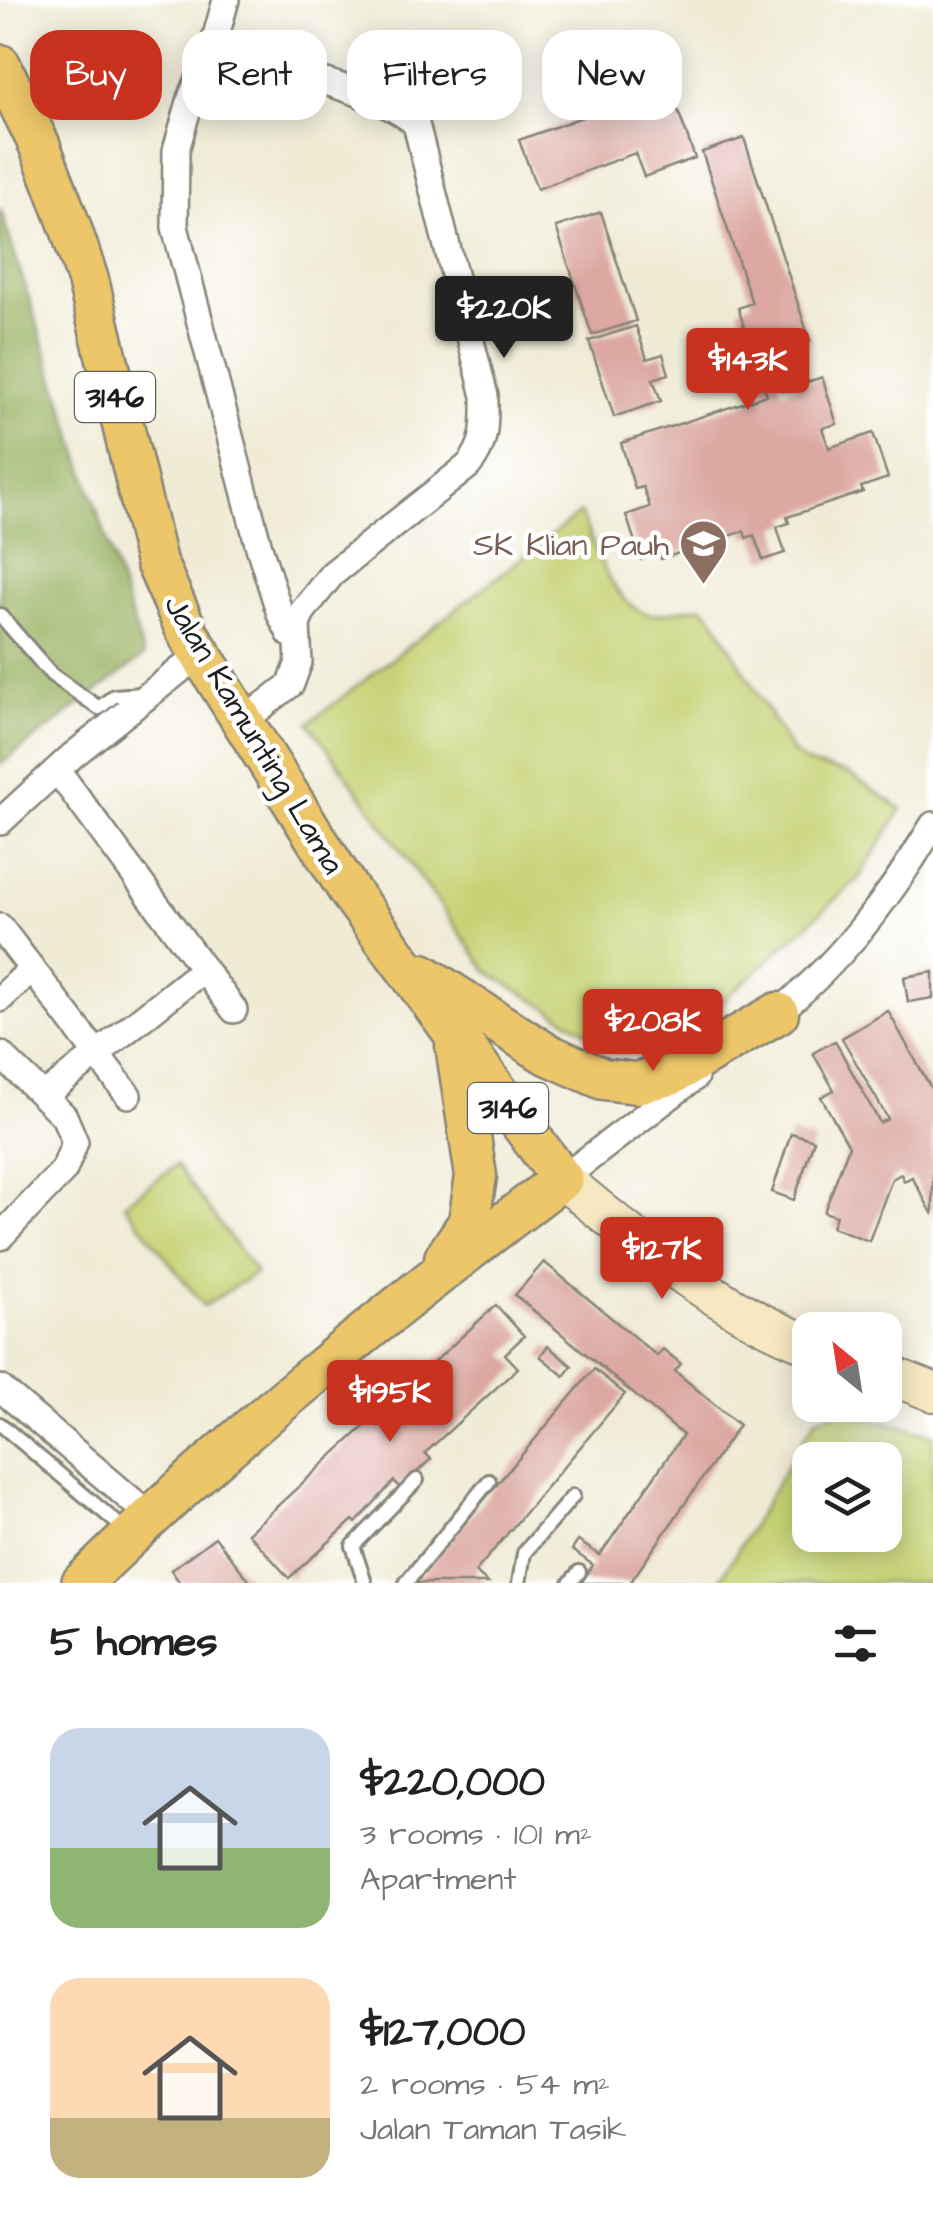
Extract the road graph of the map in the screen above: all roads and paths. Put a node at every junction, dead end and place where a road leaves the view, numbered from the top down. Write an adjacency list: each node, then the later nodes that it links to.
1 (226, 0): 2 (street)
2 (218, 30)
3 (0, 65): 8 (main road, Jalan Kamunting Lama / 3146)
4 (327, 83): 7 (street)
5 (185, 120): 7 (street)
6 (0, 615): 9 (lane)
7 (297, 638): 10 (street)
8 (200, 654): 9 (street); 10 (main road, Jalan Kamunting Lama / 3146)
9 (149, 694): 11 (street)
10 (242, 722): 15 (main road, Jalan Kamunting Lama / 3146)
11 (58, 770): 12 (street); 17 (street)
12 (0, 822)
13 (933, 825): 20 (street)
14 (0, 926): 16 (street)
15 (395, 953): 20 (main road); 21 (main road, Jalan Kamunting Lama / 3146)
16 (32, 969): 18 (street); 22 (street)
17 (204, 969): 19 (street); 22 (street)
18 (0, 999)
19 (234, 1010)
20 (778, 1013): 26 (street)
21 (455, 1038): 26 (main road, Jalan Kamunting Lama / 3146); 28 (main road)
22 (96, 1052): 24 (street); 25 (street)
23 (0, 1054): 25 (street)
24 (128, 1095)
25 (44, 1096): 27 (street)
26 (562, 1179): 28 (main road); 29 (street)
27 (0, 1238)
28 (432, 1278): 37 (main road)
29 (792, 1338)
30 (902, 1380): 32 (street)
31 (0, 1388): 37 (street)
32 (933, 1392)
33 (0, 1424): 37 (lane)
34 (417, 1480): 39 (lane)
35 (489, 1482): 40 (lane)
36 (573, 1496): 41 (lane)
37 (140, 1525): 38 (main road)
38 (82, 1583)
39 (365, 1583)
40 (406, 1583)
41 (518, 1583)

